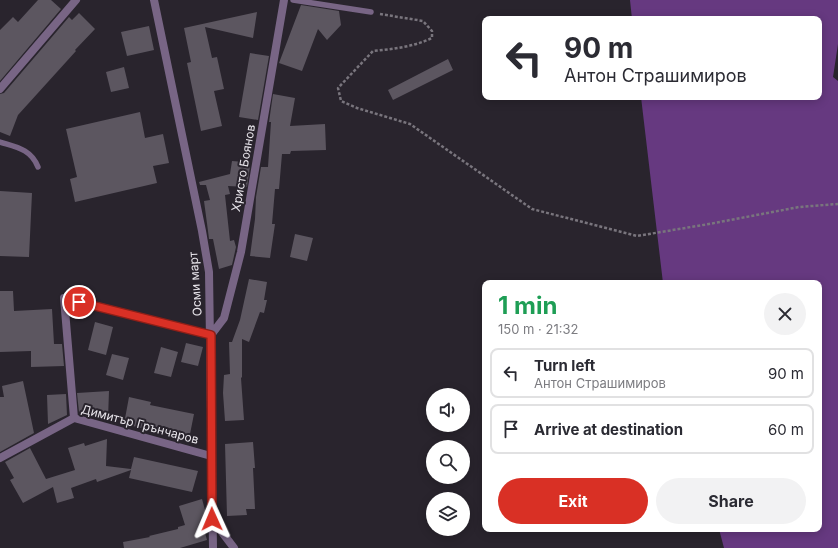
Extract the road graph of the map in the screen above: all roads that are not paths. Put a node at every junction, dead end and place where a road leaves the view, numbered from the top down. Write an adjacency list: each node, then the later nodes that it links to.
1 (76, 0): 6 (street)
2 (154, 0): 9 (street, Осми март)
3 (284, 0): 9 (street, Христо Боянов)
4 (293, 0): 5 (lane)
5 (371, 12)
6 (0, 88)
7 (0, 142): 8 (lane)
8 (38, 166)
9 (211, 335): 10 (street); 11 (street, Осми март)
10 (74, 418): 11 (street, Димитър Грънчаров); 12 (street, Димитър Грънчаров)
11 (211, 456): 13 (street, Осми март)
12 (0, 458)
13 (212, 519): 14 (street, Осми март); 15 (street)
14 (213, 548)
15 (234, 548)

